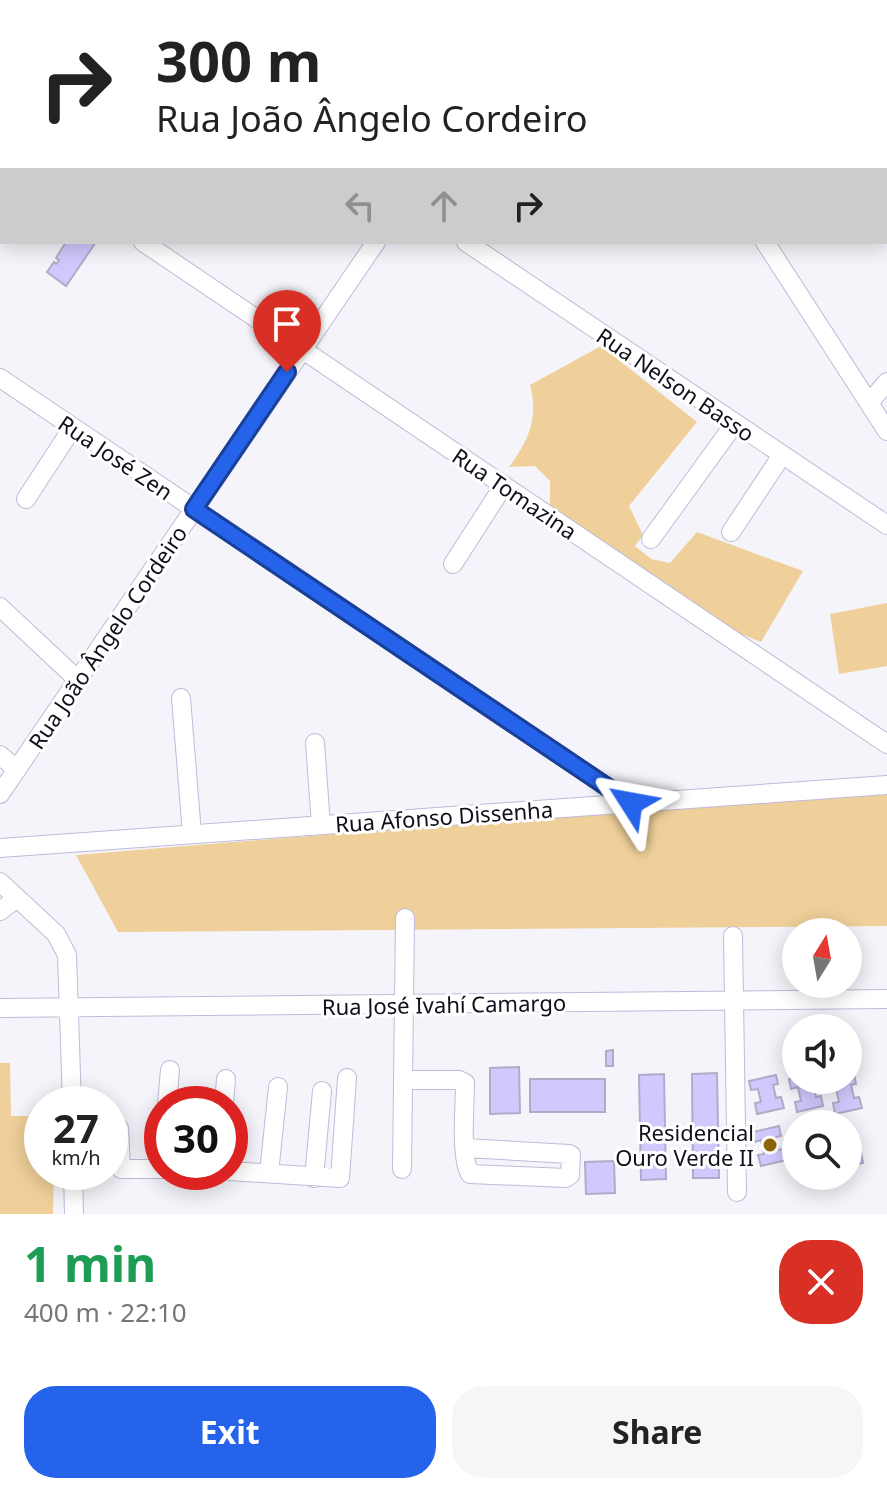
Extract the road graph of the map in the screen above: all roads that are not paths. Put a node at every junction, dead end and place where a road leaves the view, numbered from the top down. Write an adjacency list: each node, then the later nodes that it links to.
1 (146, 244): 5 (street, Rua Tomazina)
2 (375, 244): 5 (street, Rua João Ângelo Cordeiro)
3 (469, 244): 9 (street, Rua Nelson Basso)
4 (766, 244): 8 (street)
5 (303, 350): 13 (street, Rua Tomazina); 15 (street, Rua João Ângelo Cordeiro)
6 (0, 378): 10 (street, Rua José Zen)
7 (887, 382): 8 (street)
8 (869, 403): 11 (street)
9 (735, 423): 12 (street, Rua Nelson Basso); 18 (street)
10 (73, 427): 14 (street); 15 (street, Rua José Zen)
11 (887, 431)
12 (782, 455): 16 (street, Rua Nelson Basso); 17 (street)
13 (504, 485): 19 (street); 24 (street, Rua Tomazina)
14 (26, 499)
15 (194, 509): 21 (street, Rua João Ângelo Cordeiro); 29 (street, Rua José Zen)
16 (887, 525)
17 (731, 532)
18 (651, 539)
19 (453, 564)
20 (0, 607): 21 (street)
21 (78, 680): 26 (street, Rua João Ângelo Cordeiro)
22 (181, 698): 31 (street)
23 (315, 743): 30 (street)
24 (887, 744)
25 (0, 755): 26 (street)
26 (17, 770): 28 (street, Rua João Ângelo Cordeiro)
27 (887, 785): 29 (street, Rua Afonso Dissenha)
28 (0, 794)
29 (631, 803): 30 (street, Rua Afonso Dissenha)
30 (321, 825): 31 (street, Rua Afonso Dissenha)
31 (192, 834): 32 (street, Rua Afonso Dissenha)
32 (0, 848)
33 (0, 882): 34 (street)
34 (17, 898): 35 (street); 41 (street)
35 (0, 911)
36 (405, 918): 40 (street)
37 (733, 936): 39 (street)
38 (887, 999): 39 (street, Rua José Ivahí Camargo)
39 (734, 1001): 40 (street, Rua José Ivahí Camargo); 58 (street)
40 (404, 1004): 41 (street, Rua José Ivahí Camargo); 46 (street)
41 (70, 1007): 42 (street, Rua José Ivahí Camargo); 47 (street)
42 (0, 1008)
43 (170, 1070): 48 (street)
44 (347, 1078): 56 (street)
45 (226, 1079): 49 (street)
46 (403, 1080): 52 (street); 53 (street)
47 (72, 1086)
48 (169, 1086)
49 (225, 1086)
50 (278, 1087): 55 (street)
51 (322, 1091): 56 (street)
52 (466, 1148): 52 (street)
53 (402, 1169)
54 (248, 1172): 55 (street)
55 (269, 1173): 56 (street)
56 (314, 1178)
57 (73, 1190): 59 (street)
58 (737, 1192)
59 (74, 1214)

